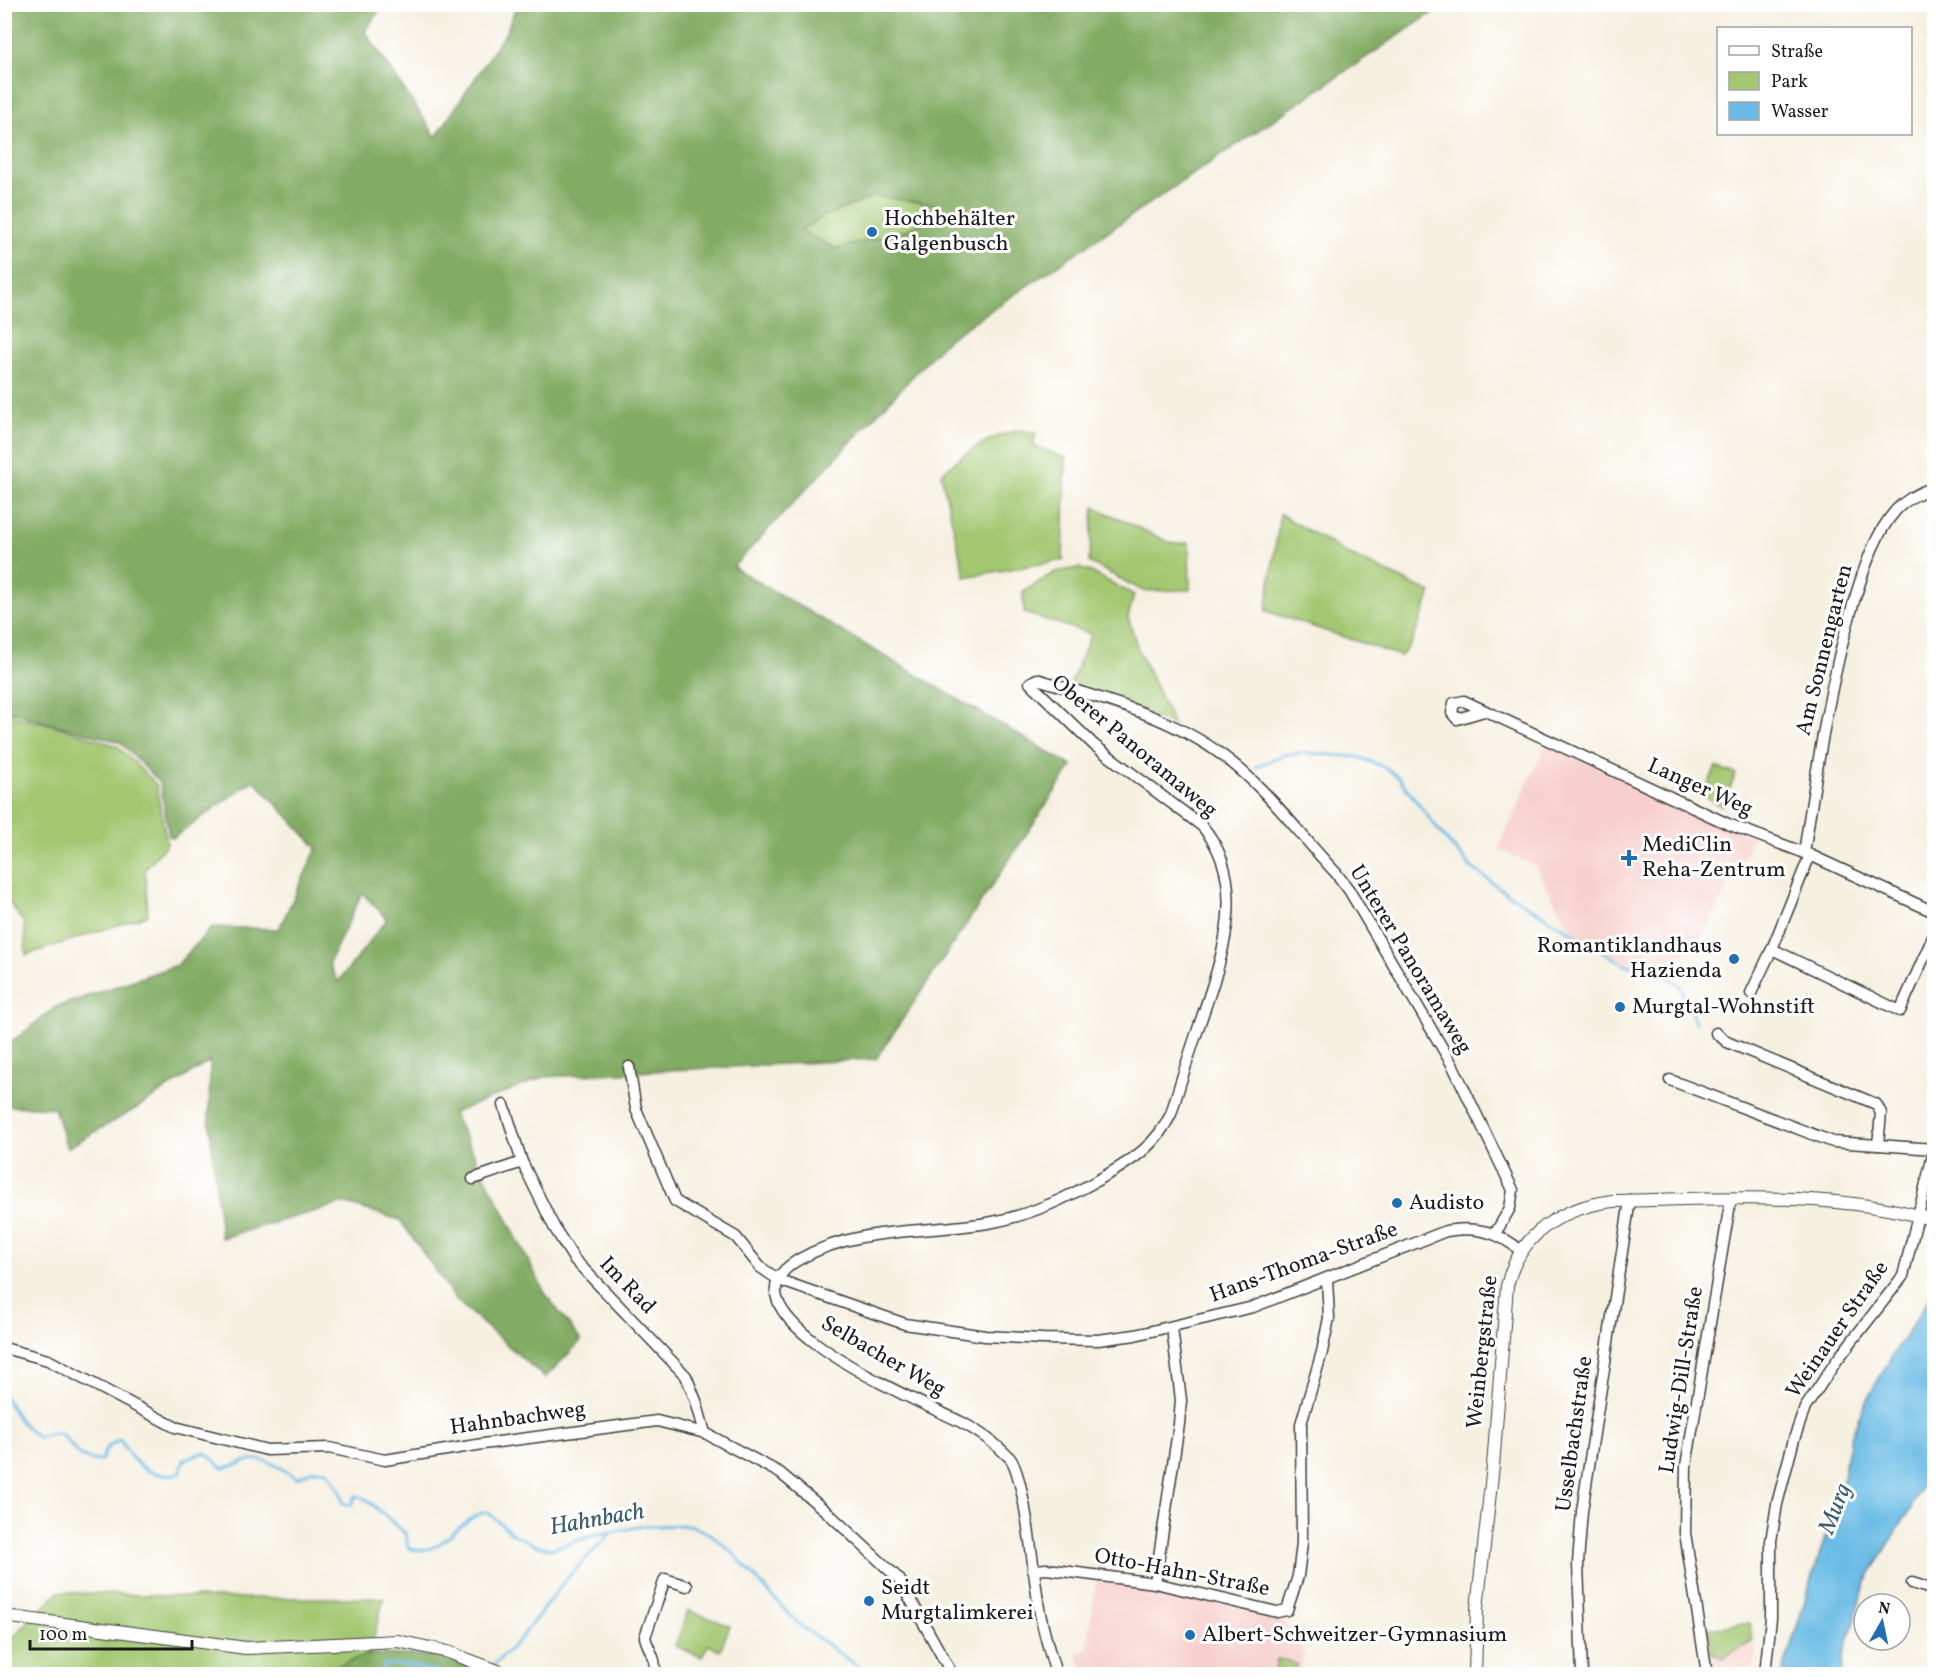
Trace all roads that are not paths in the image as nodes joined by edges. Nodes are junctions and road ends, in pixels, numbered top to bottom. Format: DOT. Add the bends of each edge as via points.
graph roads {
  1 [pos="1935,487"];
  2 [pos="1037,679"];
  3 [pos="1484,711"];
  4 [pos="1807,854"];
  5 [pos="1935,912"];
  6 [pos="1935,934"];
  7 [pos="1772,949"];
  8 [pos="1751,993"];
  9 [pos="1716,1033"];
  10 [pos="629,1067"];
  11 [pos="1670,1080"];
  12 [pos="504,1105"];
  13 [pos="1878,1145"];
  14 [pos="1935,1150"];
  15 [pos="522,1162"];
  16 [pos="473,1179"];
  17 [pos="1731,1198"];
  18 [pos="1630,1200"];
  19 [pos="1920,1216"];
  20 [pos="1935,1220"];
  21 [pos="1495,1234"];
  22 [pos="1521,1251"];
  23 [pos="779,1280"];
  24 [pos="1327,1280"];
  25 [pos="1172,1328"];
  26 [pos="4,1348"];
  27 [pos="705,1433"];
  28 [pos="1033,1570"];
  29 [pos="1155,1583"];
  30 [pos="1912,1583"];
  31 [pos="687,1586"];
  32 [pos="1935,1590"];
  33 [pos="4,1616"];
  34 [pos="506,1674"];
  35 [pos="654,1674"];
  36 [pos="952,1674"];
  37 [pos="1056,1674"];
  38 [pos="1475,1674"];
  39 [pos="1581,1674"];
  40 [pos="1707,1674"];
  41 [pos="1765,1674"];
  1 -- 4 [label="street, Am Sonnengarten" via="1906,500 1895,511 1864,568 1836,665 1820,741"];
  2 -- 21 [label="street, Unterer Panoramaweg" via="1134,710 1177,728 1222,754 1268,797 1336,873 1453,1066 1513,1190 1513,1200"];
  2 -- 23 [label="street, Oberer Panoramaweg" via="1030,684 1035,691 1094,745 1202,826 1212,838 1225,869 1228,901 1224,948 1171,1114 1147,1149 1048,1206 991,1222 868,1236 828,1246 796,1261"];
  3 -- 4 [label="street, Langer Weg" via="1728,824"];
  4 -- 5 [label="street, Langer Weg"];
  4 -- 7 [label="street, Am Sonnengarten"];
  6 -- 7 [label="street" via="1900,1011"];
  7 -- 8 [label="street, Am Sonnengarten"];
  9 -- 13 [label="street" via="1727,1042 1876,1104 1881,1113"];
  10 -- 23 [label="street" via="636,1109 675,1201 736,1237 760,1267"];
  11 -- 13 [label="street" via="1833,1142"];
  12 -- 15 [label="street, Im Rad"];
  13 -- 14 [label="street"];
  14 -- 19 [label="street, Weinauer Straße"];
  15 -- 16 [label="street"];
  15 -- 27 [label="street, Im Rad" via="574,1259 686,1376"];
  17 -- 18 [label="street, Weinbergstraße"];
  17 -- 19 [label="street, Weinbergstraße" via="1833,1202"];
  17 -- 40 [label="street, Ludwig-Dill-Straße" via="1686,1466 1685,1533"];
  18 -- 22 [label="street, Weinbergstraße" via="1592,1203 1570,1212 1539,1231"];
  18 -- 39 [label="street, Usselbachstraße" via="1582,1511 1578,1563"];
  19 -- 20 [label="street, Weinbergstraße"];
  19 -- 41 [label="street, Weinauer Straße" via="1904,1276 1837,1360 1805,1408 1794,1439 1772,1541 1771,1618"];
  21 -- 22 [label="street, Hans-Thoma-Straße"];
  21 -- 24 [label="street, Hans-Thoma-Straße" via="1476,1228 1446,1231"];
  22 -- 38 [label="street, Weinbergstraße" via="1507,1286 1477,1608"];
  23 -- 25 [label="street, Hans-Thoma-Straße" via="905,1324 949,1332 1098,1340"];
  23 -- 28 [label="street, Selbacher Weg" via="777,1300 782,1312 814,1343 870,1377 964,1424 1011,1459 1020,1482"];
  24 -- 25 [label="street, Hans-Thoma-Straße" via="1253,1307"];
  24 -- 29 [label="street, Otto-Hahn-Straße" via="1329,1318 1301,1424 1302,1543 1298,1576 1287,1610 1277,1612"];
  25 -- 29 [label="street" via="1181,1401"];
  26 -- 27 [label="street, Hahnbachweg" via="48,1360 175,1427 267,1450 329,1448 385,1460 657,1420"];
  27 -- 36 [label="street, Hahnbachweg" via="780,1473 899,1579"];
  28 -- 29 [label="street, Otto-Hahn-Straße"];
  28 -- 37 [label="street, Selbacher Weg"];
  30 -- 32 [label="street"];
  31 -- 35 [label="street" via="665,1579 645,1637 656,1668"];
  33 -- 34 [label="street" via="246,1648 398,1641 432,1647"];
}
